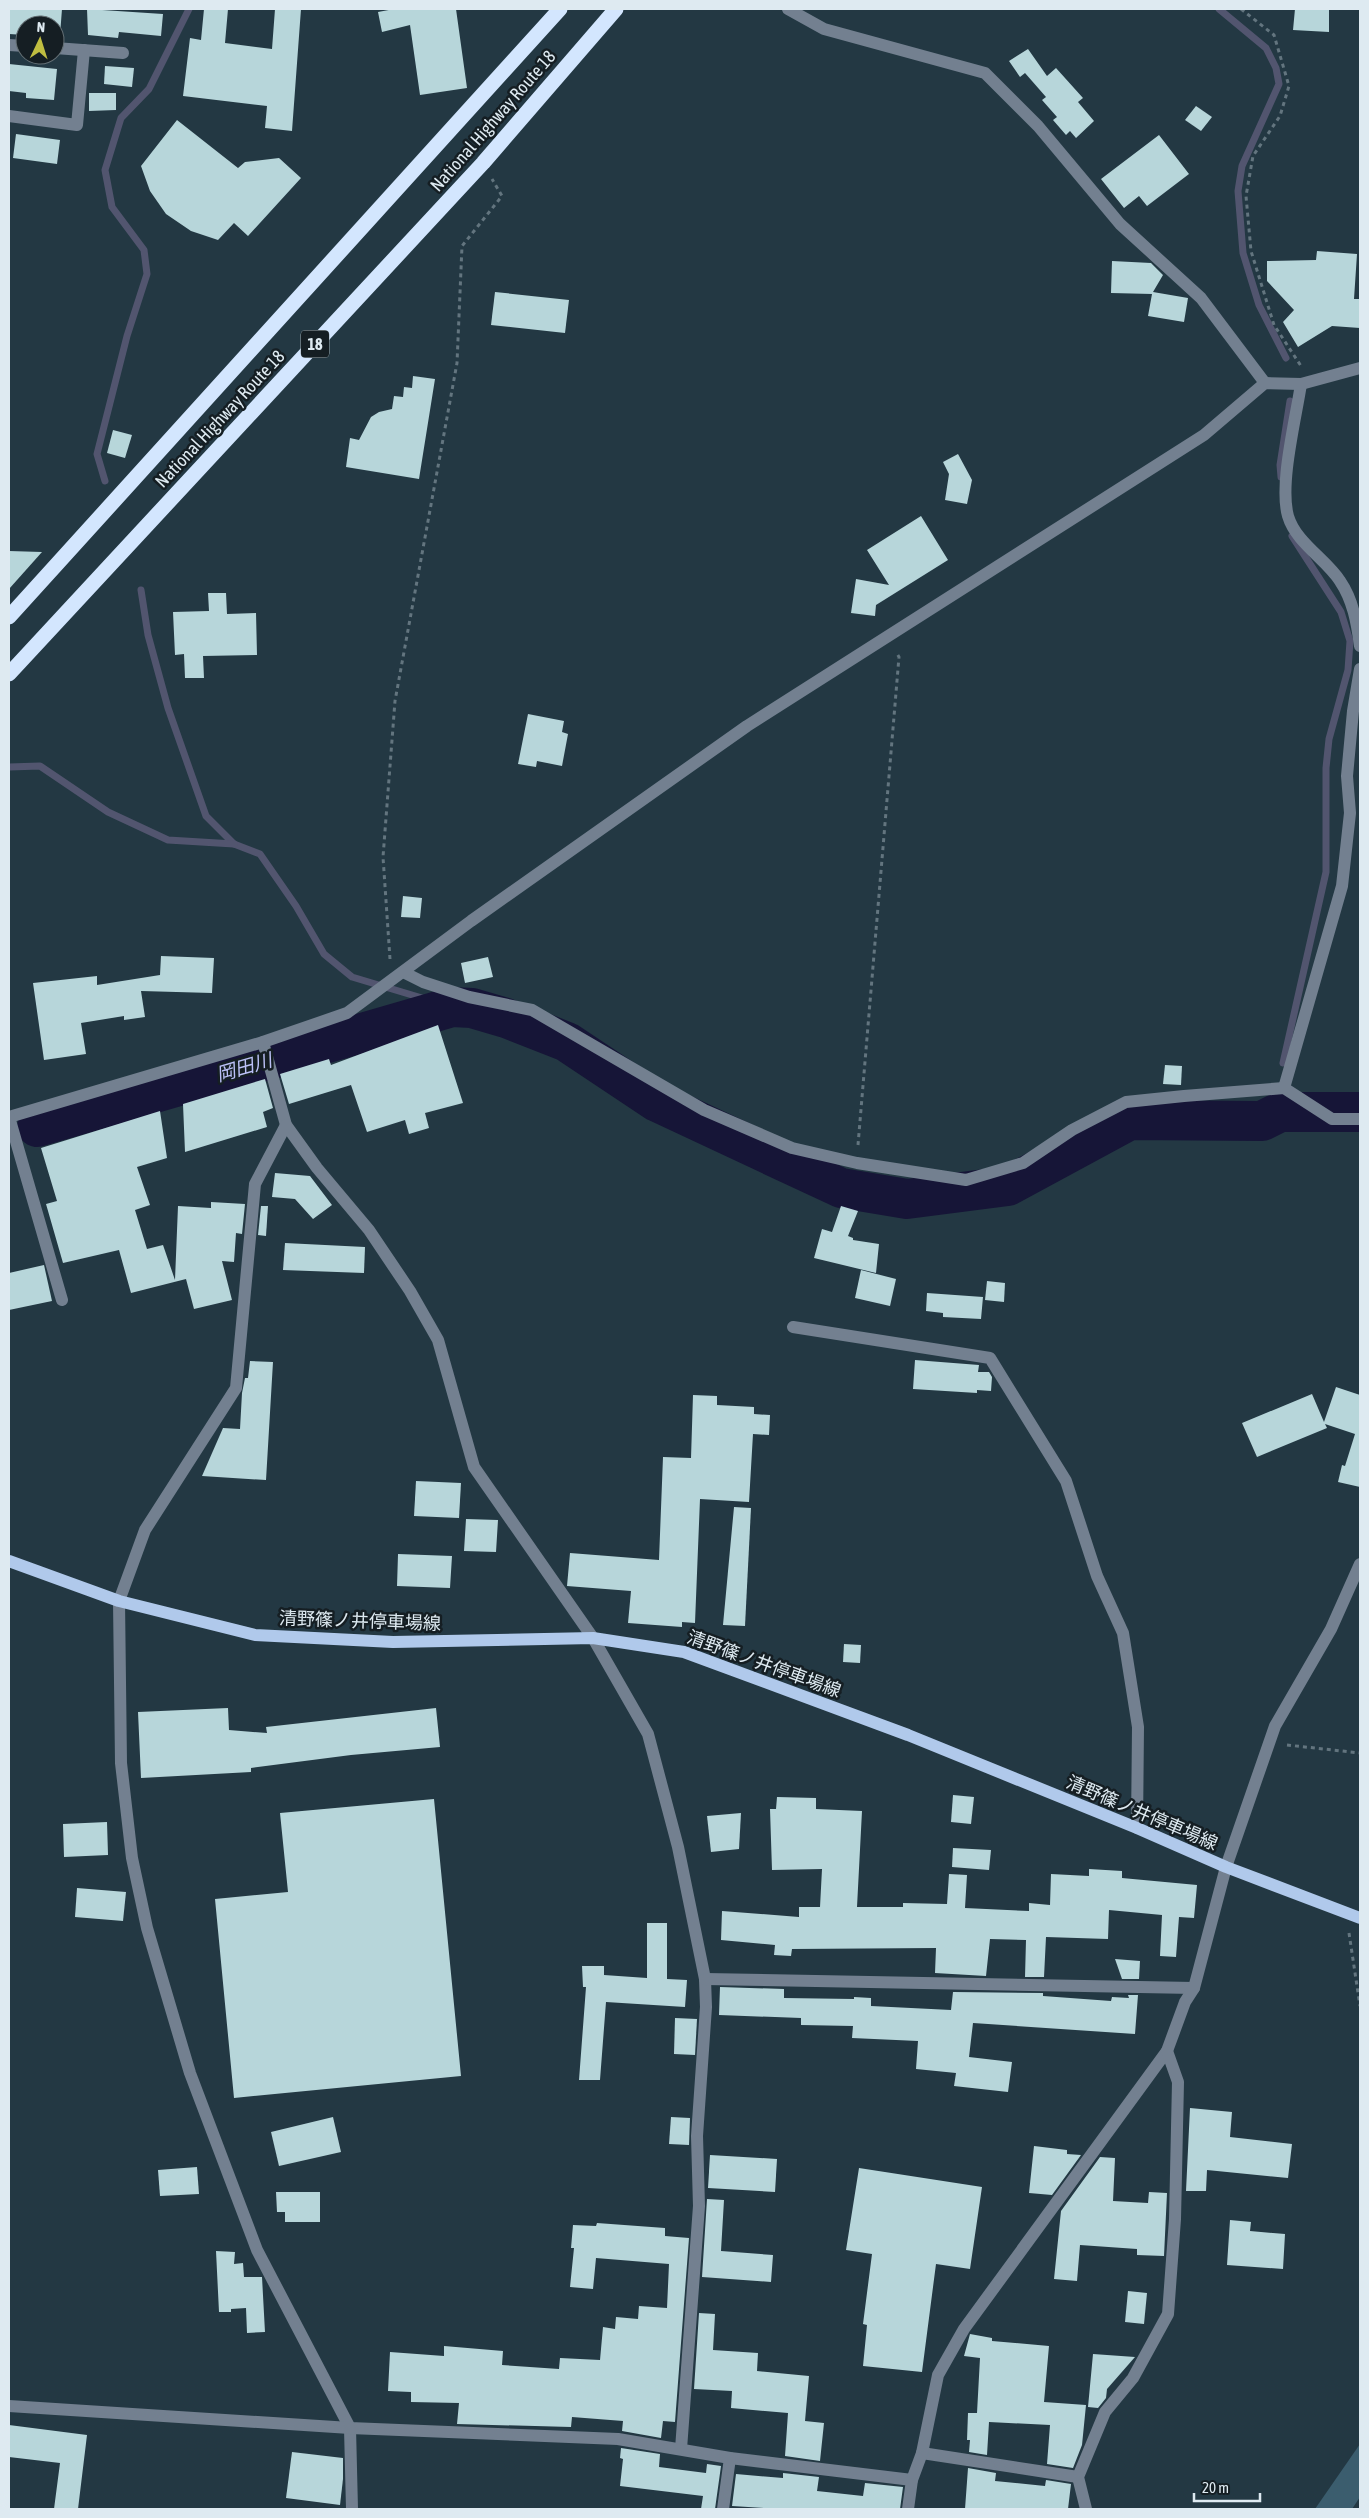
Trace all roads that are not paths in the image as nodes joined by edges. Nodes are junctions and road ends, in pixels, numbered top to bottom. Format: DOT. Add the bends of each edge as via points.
graph roads {
  1 [pos="560,9"];
  2 [pos="616,9"];
  3 [pos="788,9"];
  4 [pos="65,49"];
  5 [pos="84,50"];
  6 [pos="124,54"];
  7 [pos="9,116"];
  8 [pos="1360,368"];
  9 [pos="1265,383"];
  10 [pos="1301,384"];
  11 [pos="9,617"];
  12 [pos="1360,646"];
  13 [pos="1360,669"];
  14 [pos="9,674"];
  15 [pos="403,972"];
  16 [pos="265,1047"];
  17 [pos="1284,1088"];
  18 [pos="9,1117"];
  19 [pos="1360,1120"];
  20 [pos="286,1125"];
  21 [pos="62,1300"];
  22 [pos="793,1327"];
  23 [pos="9,1561"];
  24 [pos="1360,1564"];
  25 [pos="119,1601"];
  26 [pos="594,1638"];
  27 [pos="1137,1828"];
  28 [pos="1226,1867"];
  29 [pos="1360,1918"];
  30 [pos="706,1979"];
  31 [pos="1194,1988"];
  32 [pos="1167,2051"];
  33 [pos="9,2406"];
  34 [pos="350,2428"];
  35 [pos="681,2449"];
  36 [pos="922,2453"];
  37 [pos="730,2458"];
  38 [pos="1078,2477"];
  39 [pos="912,2480"];
  40 [pos="352,2509"];
  41 [pos="723,2509"];
  42 [pos="908,2509"];
  43 [pos="1086,2509"];
  1 -- 11 [label="highway, National Highway Route 18 / 18"];
  2 -- 14 [label="highway, National Highway Route 18 / 18" via="483,163"];
  3 -- 9 [label="street" via="824,29 985,73 1038,126 1120,224 1201,298"];
  4 -- 5 [label="street"];
  5 -- 6 [label="street"];
  5 -- 7 [label="street" via="77,125"];
  8 -- 10 [label="street"];
  9 -- 10 [label="street"];
  9 -- 15 [label="street" via="1204,435 747,726"];
  10 -- 12 [label="street" via="1286,478 1288,516 1306,546 1340,581 1355,613"];
  13 -- 17 [label="street" via="1347,776 1350,813 1342,886"];
  15 -- 16 [label="street" via="347,1013"];
  15 -- 17 [label="street" via="469,997 532,1010 704,1110 792,1148 857,1163 966,1180 1023,1163 1072,1130 1126,1102"];
  16 -- 18 [label="street"];
  16 -- 20 [label="street"];
  17 -- 19 [label="street" via="1332,1119"];
  18 -- 21 [label="street"];
  20 -- 25 [label="street" via="255,1184 236,1388 145,1530"];
  20 -- 26 [label="street" via="369,1230 410,1291 438,1340 474,1467"];
  22 -- 27 [label="street" via="990,1358 1066,1481 1097,1576 1123,1633 1138,1727"];
  23 -- 25 [label="main road, 清野篠ノ井停車場線"];
  24 -- 28 [label="street" via="1331,1629 1275,1726"];
  25 -- 26 [label="main road, 清野篠ノ井停車場線" via="255,1635 393,1642"];
  25 -- 34 [label="street" via="121,1763 132,1858 147,1928 190,2073 257,2250"];
  26 -- 27 [label="main road, 清野篠ノ井停車場線" via="684,1652 908,1735"];
  26 -- 30 [label="street" via="648,1734 678,1847"];
  27 -- 28 [label="main road, 清野篠ノ井停車場線"];
  28 -- 29 [label="main road, 清野篠ノ井停車場線"];
  28 -- 31 [label="street"];
  30 -- 31 [label="street"];
  30 -- 35 [label="street" via="697,2136 699,2206"];
  31 -- 32 [label="street"];
  32 -- 36 [label="street" via="964,2328 938,2375"];
  32 -- 38 [label="street" via="1178,2082 1175,2220 1168,2314 1133,2378 1105,2412"];
  33 -- 34 [label="street"];
  34 -- 35 [label="street" via="618,2439"];
  34 -- 40 [label="street"];
  35 -- 37 [label="street"];
  36 -- 38 [label="street"];
  36 -- 39 [label="street"];
  37 -- 39 [label="street"];
  37 -- 41 [label="street"];
  38 -- 43 [label="street"];
  39 -- 42 [label="street"];
}
